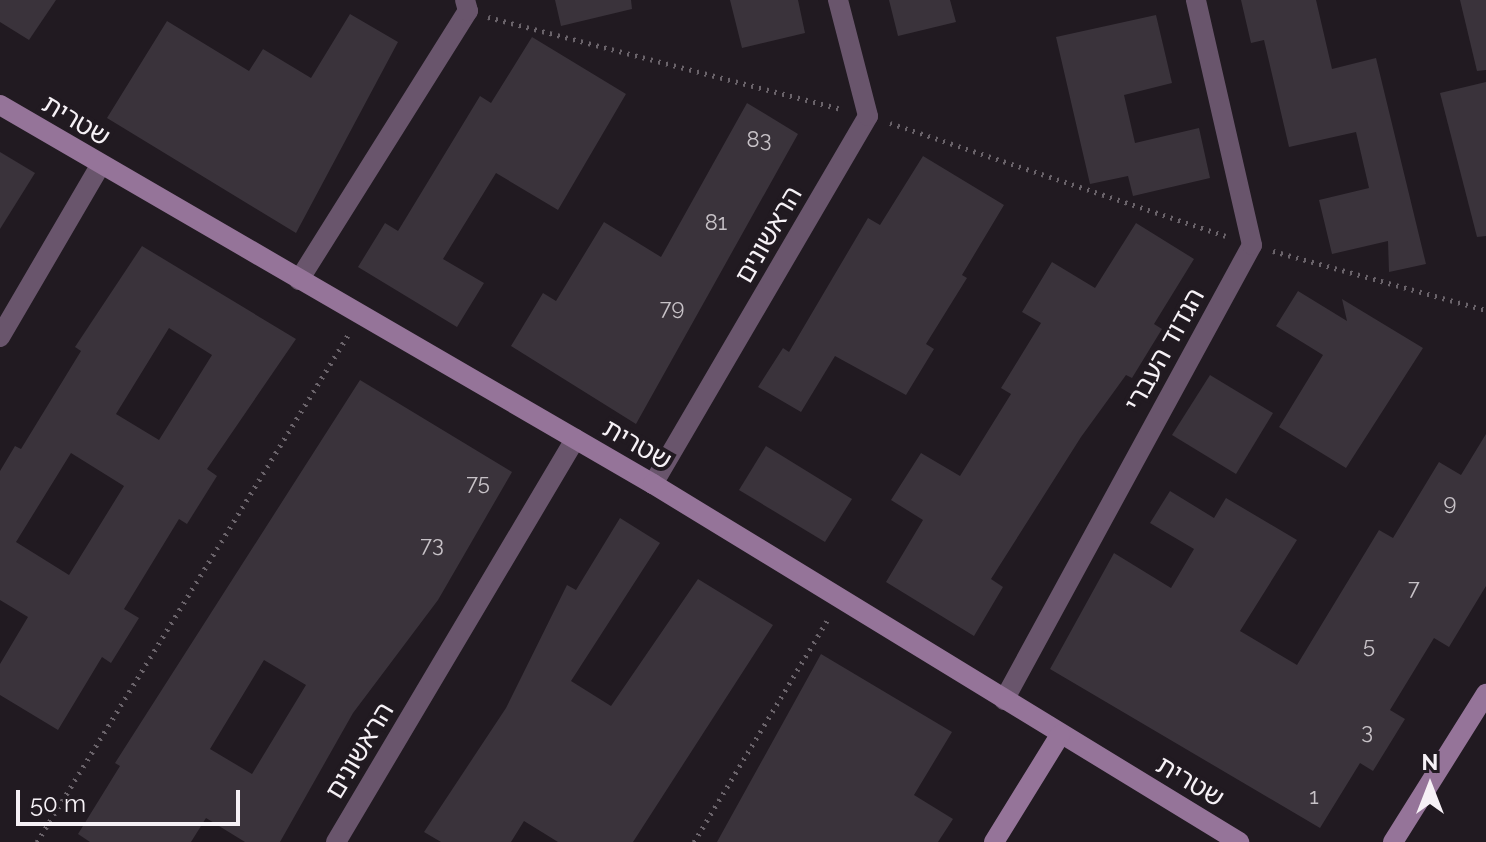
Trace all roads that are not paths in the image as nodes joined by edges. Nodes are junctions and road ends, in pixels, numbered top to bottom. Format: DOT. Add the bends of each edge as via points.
graph roads {
  1 [pos="838,0"];
  2 [pos="1196,0"];
  3 [pos="467,6"];
  4 [pos="0,105"];
  5 [pos="100,166"];
  6 [pos="299,280"];
  7 [pos="0,337"];
  8 [pos="575,439"];
  9 [pos="653,484"];
  10 [pos="1486,694"];
  11 [pos="1004,700"];
  12 [pos="1060,735"];
  13 [pos="336,842"];
  14 [pos="994,842"];
  15 [pos="1239,842"];
  16 [pos="1393,842"];
  1 -- 9 [label="street, הראשונים" via="868,116"];
  2 -- 11 [label="street, הגדוד העברי" via="1252,245"];
  3 -- 6 [label="street"];
  4 -- 5 [label="street, שטרית"];
  5 -- 6 [label="street, שטרית"];
  5 -- 7 [label="street"];
  6 -- 8 [label="street, שטרית"];
  8 -- 9 [label="street, שטרית"];
  8 -- 13 [label="street, הראשונים"];
  9 -- 11 [label="street, שטרית"];
  10 -- 16 [label="street"];
  11 -- 12 [label="street, שטרית"];
  12 -- 14 [label="street"];
  12 -- 15 [label="street, שטרית"];
}
